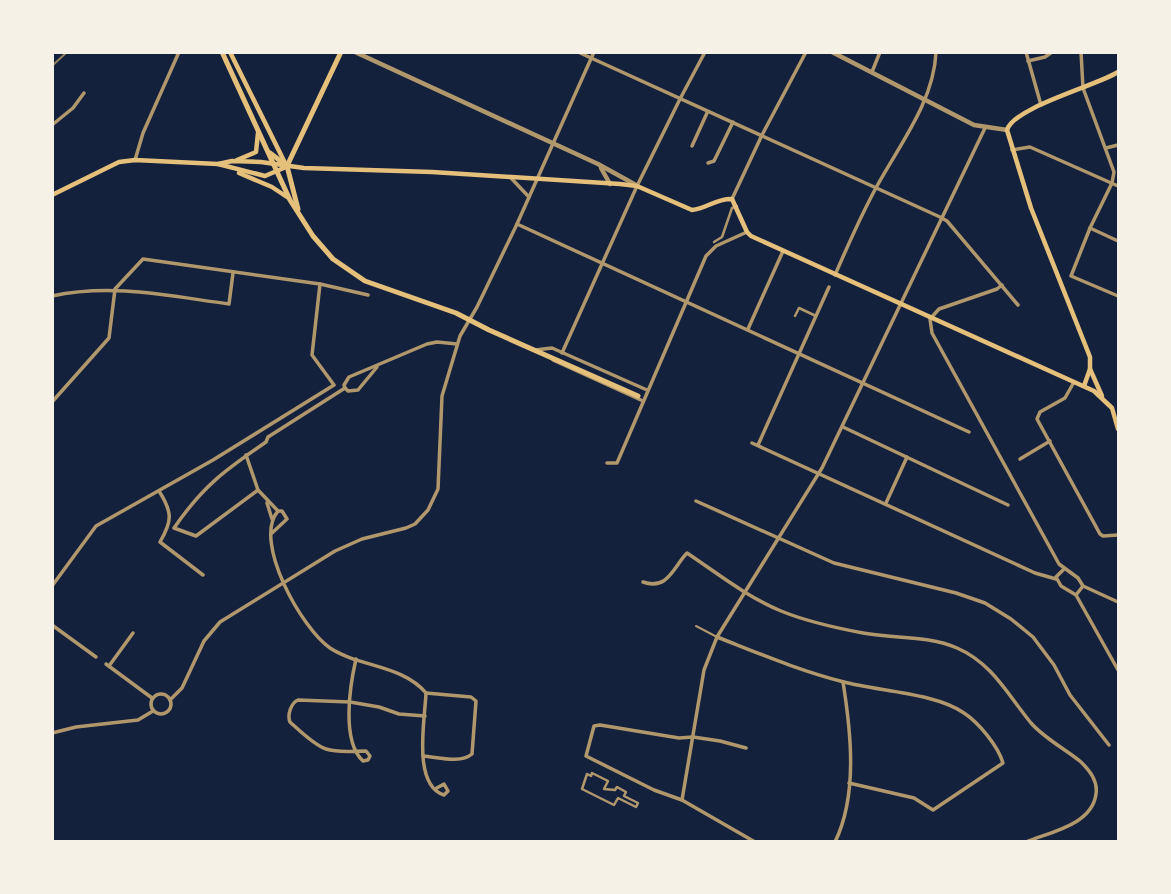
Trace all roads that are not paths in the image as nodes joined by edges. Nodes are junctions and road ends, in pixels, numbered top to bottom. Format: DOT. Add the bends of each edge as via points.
graph roads {
  1 [pos="179,52"];
  2 [pos="222,52"];
  3 [pos="230,52"];
  4 [pos="341,52"];
  5 [pos="355,52"];
  6 [pos="578,52"];
  7 [pos="594,52"];
  8 [pos="699,52"];
  9 [pos="806,52"];
  10 [pos="832,52"];
  11 [pos="880,52"];
  12 [pos="936,52"];
  13 [pos="1026,52"];
  14 [pos="1052,52"];
  15 [pos="1081,52"];
  16 [pos="705,54"];
  17 [pos="591,59"];
  18 [pos="1028,61"];
  19 [pos="1118,72"];
  20 [pos="871,74"];
  21 [pos="1083,88"];
  22 [pos="84,93"];
  23 [pos="680,99"];
  24 [pos="925,101"];
  25 [pos="1041,105"];
  26 [pos="707,112"];
  27 [pos="733,122"];
  28 [pos="52,125"];
  29 [pos="985,128"];
  30 [pos="1007,130"];
  31 [pos="270,132"];
  32 [pos="260,134"];
  33 [pos="762,135"];
  34 [pos="554,143"];
  35 [pos="1118,145"];
  36 [pos="692,146"];
  37 [pos="1106,148"];
  38 [pos="1012,150"];
  39 [pos="268,151"];
  40 [pos="135,160"];
  41 [pos="232,161"];
  42 [pos="273,163"];
  43 [pos="708,163"];
  44 [pos="218,164"];
  45 [pos="598,164"];
  46 [pos="287,166"];
  47 [pos="232,169"];
  48 [pos="277,172"];
  49 [pos="511,178"];
  50 [pos="536,180"];
  51 [pos="1112,183"];
  52 [pos="610,184"];
  53 [pos="637,186"];
  54 [pos="1118,186"];
  55 [pos="876,188"];
  56 [pos="52,195"];
  57 [pos="529,197"];
  58 [pos="290,200"];
  59 [pos="732,200"];
  60 [pos="737,206"];
  61 [pos="299,212"];
  62 [pos="942,218"];
  63 [pos="517,224"];
  64 [pos="1090,228"];
  65 [pos="747,232"];
  66 [pos="1118,241"];
  67 [pos="714,242"];
  68 [pos="783,251"];
  69 [pos="601,264"];
  70 [pos="233,273"];
  71 [pos="835,275"];
  72 [pos="320,284"];
  73 [pos="1002,285"];
  74 [pos="829,287"];
  75 [pos="115,289"];
  76 [pos="368,295"];
  77 [pos="52,296"];
  78 [pos="1118,296"];
  79 [pos="686,301"];
  80 [pos="901,305"];
  81 [pos="1018,305"];
  82 [pos="795,316"];
  83 [pos="816,316"];
  84 [pos="930,319"];
  85 [pos="470,320"];
  86 [pos="748,329"];
  87 [pos="457,344"];
  88 [pos="535,350"];
  89 [pos="562,353"];
  90 [pos="799,353"];
  91 [pos="379,365"];
  92 [pos="1090,369"];
  93 [pos="1074,382"];
  94 [pos="864,384"];
  95 [pos="1084,386"];
  96 [pos="345,388"];
  97 [pos="647,390"];
  98 [pos="1102,397"];
  99 [pos="641,398"];
  100 [pos="52,402"];
  101 [pos="1115,407"];
  102 [pos="843,426"];
  103 [pos="1118,429"];
  104 [pos="969,432"];
  105 [pos="1050,442"];
  106 [pos="752,443"];
  107 [pos="758,445"];
  108 [pos="246,455"];
  109 [pos="907,457"];
  110 [pos="1020,459"];
  111 [pos="607,463"];
  112 [pos="818,474"];
  113 [pos="258,490"];
  114 [pos="159,491"];
  115 [pos="266,501"];
  116 [pos="696,501"];
  117 [pos="886,503"];
  118 [pos="1008,505"];
  119 [pos="278,511"];
  120 [pos="272,519"];
  121 [pos="272,533"];
  122 [pos="1118,535"];
  123 [pos="777,538"];
  124 [pos="1064,569"];
  125 [pos="202,575"];
  126 [pos="1056,579"];
  127 [pos="283,582"];
  128 [pos="643,582"];
  129 [pos="52,586"];
  130 [pos="1083,586"];
  131 [pos="744,591"];
  132 [pos="1076,595"];
  133 [pos="1118,602"];
  134 [pos="52,625"];
  135 [pos="696,626"];
  136 [pos="133,633"];
  137 [pos="717,637"];
  138 [pos="96,657"];
  139 [pos="356,659"];
  140 [pos="1118,670"];
  141 [pos="843,682"];
  142 [pos="426,693"];
  143 [pos="152,698"];
  144 [pos="170,700"];
  145 [pos="350,702"];
  146 [pos="153,711"];
  147 [pos="425,716"];
  148 [pos="52,733"];
  149 [pos="693,737"];
  150 [pos="1109,745"];
  151 [pos="746,748"];
  152 [pos="423,756"];
  153 [pos="582,782"];
  154 [pos="849,783"];
  155 [pos="435,789"];
  156 [pos="682,800"];
  157 [pos="755,842"];
  158 [pos="835,842"];
  159 [pos="1026,842"];
  1 -- 40 [label="street" via="142,133"];
  2 -- 32 [label="main road"];
  3 -- 31 [label="main road"];
  4 -- 46 [label="main road"];
  5 -- 34 [label="street"];
  6 -- 17 [label="street"];
  7 -- 17 [label="street"];
  8 -- 16 [label="street"];
  9 -- 33 [label="street"];
  10 -- 20 [label="street"];
  11 -- 20 [label="street"];
  12 -- 24 [label="street" via="935,73"];
  13 -- 18 [label="street"];
  14 -- 18 [label="street"];
  15 -- 21 [label="street"];
  16 -- 23 [label="street"];
  17 -- 23 [label="street"];
  17 -- 34 [label="street"];
  18 -- 25 [label="street"];
  19 -- 21 [label="main road"];
  20 -- 24 [label="street"];
  21 -- 25 [label="main road"];
  21 -- 37 [label="street"];
  22 -- 28 [label="street"];
  23 -- 26 [label="street"];
  23 -- 53 [label="street"];
  24 -- 29 [label="street"];
  24 -- 55 [label="street"];
  25 -- 30 [label="main road" via="1012,121"];
  26 -- 27 [label="street"];
  26 -- 36 [label="street"];
  27 -- 33 [label="street"];
  27 -- 43 [label="street" via="714,161"];
  29 -- 30 [label="street"];
  29 -- 62 [label="street"];
  30 -- 38 [label="main road"];
  31 -- 32 [label="main road" via="266,137"];
  31 -- 46 [label="main road"];
  32 -- 39 [label="main road"];
  32 -- 41 [label="main road" via="256,152"];
  33 -- 55 [label="street"];
  33 -- 59 [label="street"];
  34 -- 45 [label="street"];
  34 -- 50 [label="street"];
  35 -- 37 [label="street"];
  37 -- 51 [label="street" via="1114,172"];
  38 -- 51 [label="street" via="1030,148"];
  38 -- 92 [label="main road" via="1090,357"];
  39 -- 42 [label="main road"];
  39 -- 46 [label="main road"];
  40 -- 44 [label="main road"];
  40 -- 56 [label="main road" via="118,162"];
  41 -- 42 [label="main road"];
  41 -- 44 [label="main road"];
  42 -- 46 [label="main road"];
  42 -- 48 [label="main road"];
  44 -- 47 [label="main road"];
  45 -- 52 [label="street"];
  45 -- 53 [label="street"];
  46 -- 48 [label="main road"];
  46 -- 49 [label="main road"];
  46 -- 61 [label="main road"];
  47 -- 48 [label="main road" via="265,176"];
  47 -- 58 [label="main road"];
  48 -- 58 [label="main road"];
  49 -- 50 [label="main road"];
  49 -- 57 [label="street"];
  50 -- 52 [label="main road"];
  50 -- 57 [label="street"];
  51 -- 54 [label="street"];
  51 -- 64 [label="street"];
  52 -- 53 [label="main road"];
  53 -- 59 [label="main road" via="692,210"];
  53 -- 69 [label="street"];
  55 -- 62 [label="street"];
  55 -- 71 [label="street"];
  57 -- 63 [label="street"];
  58 -- 61 [label="main road"];
  59 -- 60 [label="main road"];
  60 -- 65 [label="main road"];
  60 -- 67 [label="street"];
  61 -- 85 [label="main road" via="322,248 347,271"];
  62 -- 73 [label="street"];
  62 -- 80 [label="street"];
  63 -- 69 [label="street"];
  63 -- 85 [label="street"];
  64 -- 66 [label="street"];
  64 -- 78 [label="street" via="1072,276"];
  65 -- 68 [label="main road"];
  65 -- 79 [label="street" via="712,248"];
  68 -- 71 [label="main road"];
  68 -- 86 [label="street"];
  69 -- 79 [label="street"];
  69 -- 89 [label="street"];
  70 -- 72 [label="street"];
  70 -- 75 [label="street" via="143,259"];
  70 -- 75 [label="street" via="229,304"];
  71 -- 80 [label="main road"];
  72 -- 76 [label="street"];
  72 -- 114 [label="street" via="312,355 334,385"];
  73 -- 81 [label="street"];
  73 -- 84 [label="street" via="939,309"];
  74 -- 83 [label="street"];
  75 -- 77 [label="street"];
  75 -- 100 [label="street" via="110,338"];
  79 -- 86 [label="street"];
  79 -- 97 [label="street"];
  80 -- 84 [label="main road"];
  80 -- 94 [label="street"];
  82 -- 83 [label="street" via="799,308"];
  83 -- 90 [label="street"];
  84 -- 93 [label="main road"];
  84 -- 124 [label="street" via="932,333"];
  85 -- 87 [label="street"];
  85 -- 88 [label="main road"];
  86 -- 90 [label="street"];
  87 -- 91 [label="street" via="437,342"];
  87 -- 127 [label="street" via="442,396 438,489 428,510 407,528 344,546"];
  88 -- 89 [label="street" via="552,348"];
  88 -- 99 [label="main road"];
  89 -- 97 [label="street"];
  90 -- 94 [label="street"];
  90 -- 107 [label="street"];
  91 -- 96 [label="street" via="349,377"];
  91 -- 96 [label="street" via="358,390"];
  92 -- 95 [label="main road"];
  92 -- 98 [label="main road"];
  93 -- 95 [label="main road"];
  93 -- 105 [label="street" via="1065,398 1037,416"];
  94 -- 102 [label="street"];
  94 -- 104 [label="street"];
  95 -- 98 [label="main road"];
  96 -- 108 [label="street"];
  97 -- 99 [label="street"];
  98 -- 101 [label="main road"];
  99 -- 111 [label="street" via="617,463"];
  101 -- 103 [label="main road"];
  102 -- 109 [label="street"];
  102 -- 112 [label="street"];
  105 -- 110 [label="street"];
  105 -- 122 [label="street" via="1100,534"];
  106 -- 107 [label="street"];
  107 -- 112 [label="street"];
  108 -- 113 [label="street"];
  108 -- 113 [label="street" via="209,483 174,528 196,536"];
  109 -- 117 [label="street"];
  109 -- 118 [label="street"];
  112 -- 117 [label="street"];
  112 -- 123 [label="street"];
  113 -- 115 [label="street"];
  114 -- 125 [label="street" via="170,520 160,542"];
  114 -- 129 [label="street" via="96,526"];
  115 -- 119 [label="street"];
  115 -- 120 [label="street"];
  116 -- 123 [label="street"];
  117 -- 126 [label="street"];
  119 -- 120 [label="street"];
  119 -- 121 [label="street" via="287,519"];
  120 -- 121 [label="street"];
  121 -- 127 [label="street" via="272,554"];
  123 -- 131 [label="street"];
  123 -- 150 [label="street" via="834,564 985,603 1011,619 1033,637"];
  124 -- 126 [label="street"];
  124 -- 130 [label="street"];
  126 -- 132 [label="street"];
  127 -- 139 [label="street" via="320,640"];
  127 -- 144 [label="street" via="215,626 182,688"];
  128 -- 131 [label="street" via="671,576 687,553"];
  130 -- 132 [label="street"];
  130 -- 133 [label="street"];
  131 -- 137 [label="street"];
  131 -- 159 [label="street" via="817,624 933,640 978,659 996,675 1033,725 1094,777 1097,790 1094,806 1084,817"];
  132 -- 140 [label="street"];
  134 -- 138 [label="street"];
  135 -- 137 [label="lane"];
  136 -- 143 [label="street" via="107,665"];
  137 -- 141 [label="street"];
  137 -- 149 [label="street" via="704,670"];
  139 -- 142 [label="street" via="406,677"];
  139 -- 145 [label="street"];
  141 -- 154 [label="street"];
  141 -- 154 [label="street" via="946,704 963,712 1003,763 933,810 914,797"];
  142 -- 147 [label="street"];
  142 -- 152 [label="street" via="476,701 472,754 464,759"];
  143 -- 144 [label="street" via="161,694"];
  143 -- 146 [label="street"];
  144 -- 146 [label="street" via="167,713"];
  145 -- 145 [label="street" via="354,750 322,747 289,720 298,699"];
  145 -- 147 [label="street"];
  146 -- 148 [label="street" via="138,720"];
  147 -- 152 [label="street"];
  149 -- 151 [label="street"];
  149 -- 156 [label="street"];
  149 -- 156 [label="street" via="594,726 586,757"];
  152 -- 155 [label="street" via="425,774"];
  153 -- 153 [label="street" via="592,773 608,781 604,789 617,787 638,803 636,807 618,798 614,805 582,789"];
  154 -- 158 [label="street"];
  156 -- 157 [label="street"];
}
